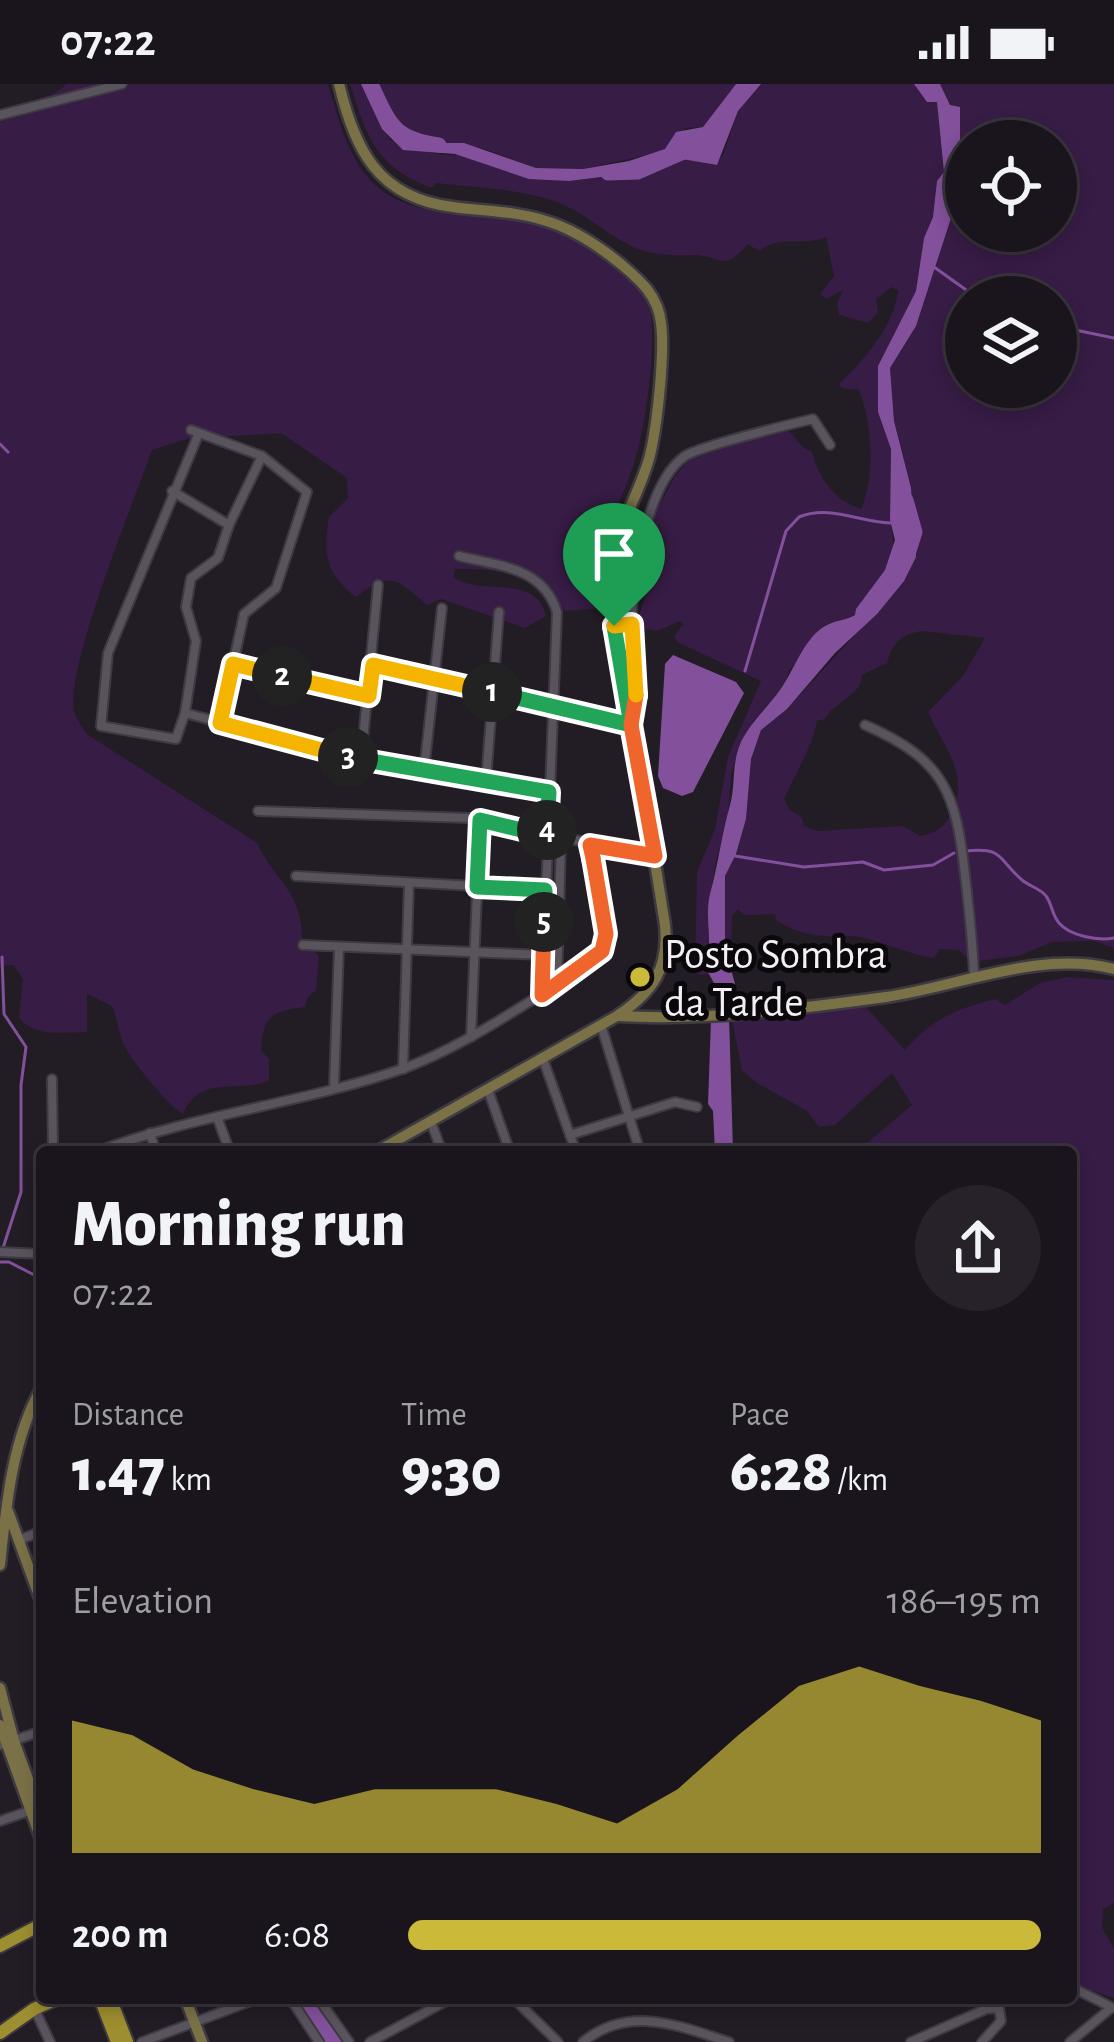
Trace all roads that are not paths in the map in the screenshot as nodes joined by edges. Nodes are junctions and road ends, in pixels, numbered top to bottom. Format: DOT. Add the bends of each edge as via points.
graph roads {
  1 [pos="122,84"];
  2 [pos="339,84"];
  3 [pos="0,115"];
  4 [pos="830,445"];
  5 [pos="262,456"];
  6 [pos="172,490"];
  7 [pos="229,525"];
  8 [pos="459,556"];
  9 [pos="378,585"];
  10 [pos="442,608"];
  11 [pos="499,612"];
  12 [pos="632,624"];
  13 [pos="614,626"];
  14 [pos="233,664"];
  15 [pos="373,665"];
  16 [pos="434,679"];
  17 [pos="495,693"];
  18 [pos="369,696"];
  19 [pos="554,707"];
  20 [pos="185,713"];
  21 [pos="220,723"];
  22 [pos="631,725"];
  23 [pos="865,725"];
  24 [pos="361,760"];
  25 [pos="424,771"];
  26 [pos="486,781"];
  27 [pos="549,792"];
  28 [pos="258,811"];
  29 [pos="480,820"];
  30 [pos="547,836"];
  31 [pos="561,840"];
  32 [pos="590,845"];
  33 [pos="655,856"];
  34 [pos="296,876"];
  35 [pos="410,883"];
  36 [pos="477,887"];
  37 [pos="545,890"];
  38 [pos="304,945"];
  39 [pos="339,947"];
  40 [pos="406,950"];
  41 [pos="475,953"];
  42 [pos="543,955"];
  43 [pos="1114,969"];
  44 [pos="974,979"];
  45 [pos="557,985"];
  46 [pos="542,995"];
  47 [pos="617,1016"];
  48 [pos="601,1025"];
  49 [pos="471,1037"];
  50 [pos="543,1059"];
  51 [pos="403,1069"];
  52 [pos="52,1079"];
  53 [pos="334,1087"];
  54 [pos="488,1088"];
  55 [pos="697,1106"];
  56 [pos="627,1116"];
  57 [pos="217,1117"];
  58 [pos="430,1120"];
  59 [pos="150,1133"];
  60 [pos="570,1135"];
  61 [pos="53,1146"];
  62 [pos="113,1146"];
  63 [pos="155,1146"];
  64 [pos="228,1146"];
  65 [pos="386,1146"];
  66 [pos="440,1146"];
  67 [pos="508,1146"];
  68 [pos="574,1146"];
  69 [pos="638,1146"];
  70 [pos="0,1252"];
  71 [pos="36,1254"];
  72 [pos="36,1400"];
  73 [pos="0,1454"];
  74 [pos="17,1455"];
  75 [pos="6,1507"];
  76 [pos="36,1533"];
  77 [pos="19,1540"];
  78 [pos="0,1565"];
  79 [pos="36,1585"];
  80 [pos="0,1688"];
  81 [pos="0,1725"];
  82 [pos="36,1733"];
  83 [pos="6,1743"];
  84 [pos="36,1806"];
  85 [pos="36,1811"];
  86 [pos="0,1822"];
  87 [pos="36,1927"];
  88 [pos="0,1946"];
  89 [pos="1077,1991"];
  90 [pos="44,2004"];
  91 [pos="102,2004"];
  92 [pos="112,2004"];
  93 [pos="187,2004"];
  94 [pos="243,2004"];
  95 [pos="294,2004"];
  96 [pos="322,2004"];
  97 [pos="441,2004"];
  98 [pos="519,2004"];
  99 [pos="987,2004"];
  100 [pos="34,2008"];
  101 [pos="1113,2008"];
  102 [pos="986,2009"];
  103 [pos="194,2022"];
  104 [pos="0,2033"];
  105 [pos="50,2042"];
  106 [pos="117,2042"];
  107 [pos="127,2042"];
  108 [pos="142,2042"];
  109 [pos="202,2042"];
  110 [pos="319,2042"];
  111 [pos="350,2042"];
  112 [pos="370,2042"];
  113 [pos="558,2042"];
  114 [pos="583,2042"];
  115 [pos="729,2042"];
  116 [pos="911,2042"];
  117 [pos="982,2042"];
  118 [pos="1070,2042"];
  1 -- 3 [label="street"];
  2 -- 13 [label="main road" via="354,139 398,189 572,231 644,283 658,306 653,436 611,558"];
  4 -- 12 [label="street" via="813,419 683,457 644,529"];
  5 -- 6 [label="street" via="195,431"];
  5 -- 7 [label="street"];
  5 -- 14 [label="street" via="307,492 276,589 244,614"];
  6 -- 7 [label="street"];
  6 -- 20 [label="street" via="108,653 101,726 176,739"];
  7 -- 20 [label="street" via="218,558 190,578 186,607 196,641"];
  8 -- 19 [label="street" via="529,574 549,592 557,612"];
  9 -- 15 [label="street"];
  10 -- 16 [label="street"];
  11 -- 17 [label="street"];
  12 -- 13 [label="street"];
  12 -- 22 [label="street"];
  13 -- 22 [label="main road"];
  14 -- 18 [label="street"];
  14 -- 21 [label="street"];
  15 -- 16 [label="street"];
  15 -- 18 [label="street"];
  16 -- 17 [label="street"];
  16 -- 25 [label="street"];
  17 -- 19 [label="street"];
  17 -- 26 [label="street"];
  18 -- 24 [label="street"];
  19 -- 22 [label="street"];
  19 -- 27 [label="street"];
  20 -- 21 [label="street"];
  21 -- 24 [label="street"];
  22 -- 33 [label="main road"];
  23 -- 44 [label="street" via="915,752 953,804"];
  24 -- 25 [label="street"];
  25 -- 26 [label="street"];
  26 -- 27 [label="street"];
  27 -- 30 [label="street"];
  28 -- 29 [label="street"];
  29 -- 30 [label="street"];
  29 -- 36 [label="street"];
  30 -- 31 [label="street"];
  30 -- 37 [label="street"];
  31 -- 32 [label="street"];
  31 -- 45 [label="street"];
  32 -- 33 [label="street"];
  32 -- 45 [label="street" via="605,944"];
  33 -- 47 [label="main road" via="663,967 644,998"];
  34 -- 35 [label="street"];
  35 -- 36 [label="street"];
  35 -- 40 [label="street"];
  36 -- 37 [label="street"];
  36 -- 41 [label="street"];
  37 -- 42 [label="street"];
  38 -- 39 [label="street"];
  39 -- 40 [label="street"];
  39 -- 53 [label="street"];
  40 -- 41 [label="street"];
  40 -- 51 [label="street"];
  41 -- 42 [label="street"];
  41 -- 49 [label="street"];
  42 -- 46 [label="street"];
  43 -- 44 [label="main road" via="1032,966"];
  44 -- 47 [label="main road" via="713,1017"];
  45 -- 46 [label="street"];
  46 -- 49 [label="street"];
  47 -- 48 [label="main road"];
  48 -- 50 [label="main road"];
  48 -- 56 [label="street"];
  49 -- 51 [label="street"];
  50 -- 54 [label="main road"];
  50 -- 60 [label="street"];
  51 -- 53 [label="street"];
  52 -- 61 [label="street"];
  53 -- 57 [label="street"];
  54 -- 58 [label="main road"];
  54 -- 67 [label="street"];
  55 -- 56 [label="street" via="680,1101"];
  56 -- 60 [label="street"];
  56 -- 69 [label="street"];
  57 -- 59 [label="street"];
  57 -- 64 [label="street"];
  58 -- 65 [label="main road"];
  58 -- 66 [label="street"];
  59 -- 62 [label="street"];
  59 -- 63 [label="street"];
  60 -- 68 [label="street"];
  70 -- 71 [label="street"];
  72 -- 74 [label="main road"];
  73 -- 74 [label="street"];
  74 -- 75 [label="main road"];
  75 -- 77 [label="main road"];
  75 -- 78 [label="main road"];
  76 -- 77 [label="street"];
  77 -- 79 [label="main road"];
  80 -- 83 [label="main road"];
  81 -- 83 [label="main road"];
  82 -- 83 [label="street"];
  83 -- 84 [label="main road"];
  85 -- 86 [label="street"];
  87 -- 88 [label="main road"];
  89 -- 101 [label="street"];
  90 -- 100 [label="main road"];
  91 -- 106 [label="main road"];
  92 -- 107 [label="main road"];
  93 -- 103 [label="main road"];
  94 -- 103 [label="street"];
  95 -- 110 [label="street"];
  96 -- 111 [label="street"];
  97 -- 112 [label="street"];
  98 -- 113 [label="street"];
  99 -- 102 [label="street"];
  100 -- 104 [label="main road"];
  100 -- 105 [label="street"];
  101 -- 118 [label="street"];
  102 -- 116 [label="street"];
  102 -- 117 [label="street" via="1002,2015"];
  103 -- 108 [label="street"];
  103 -- 109 [label="main road"];
  114 -- 115 [label="street" via="607,2027 648,2020"];
}
